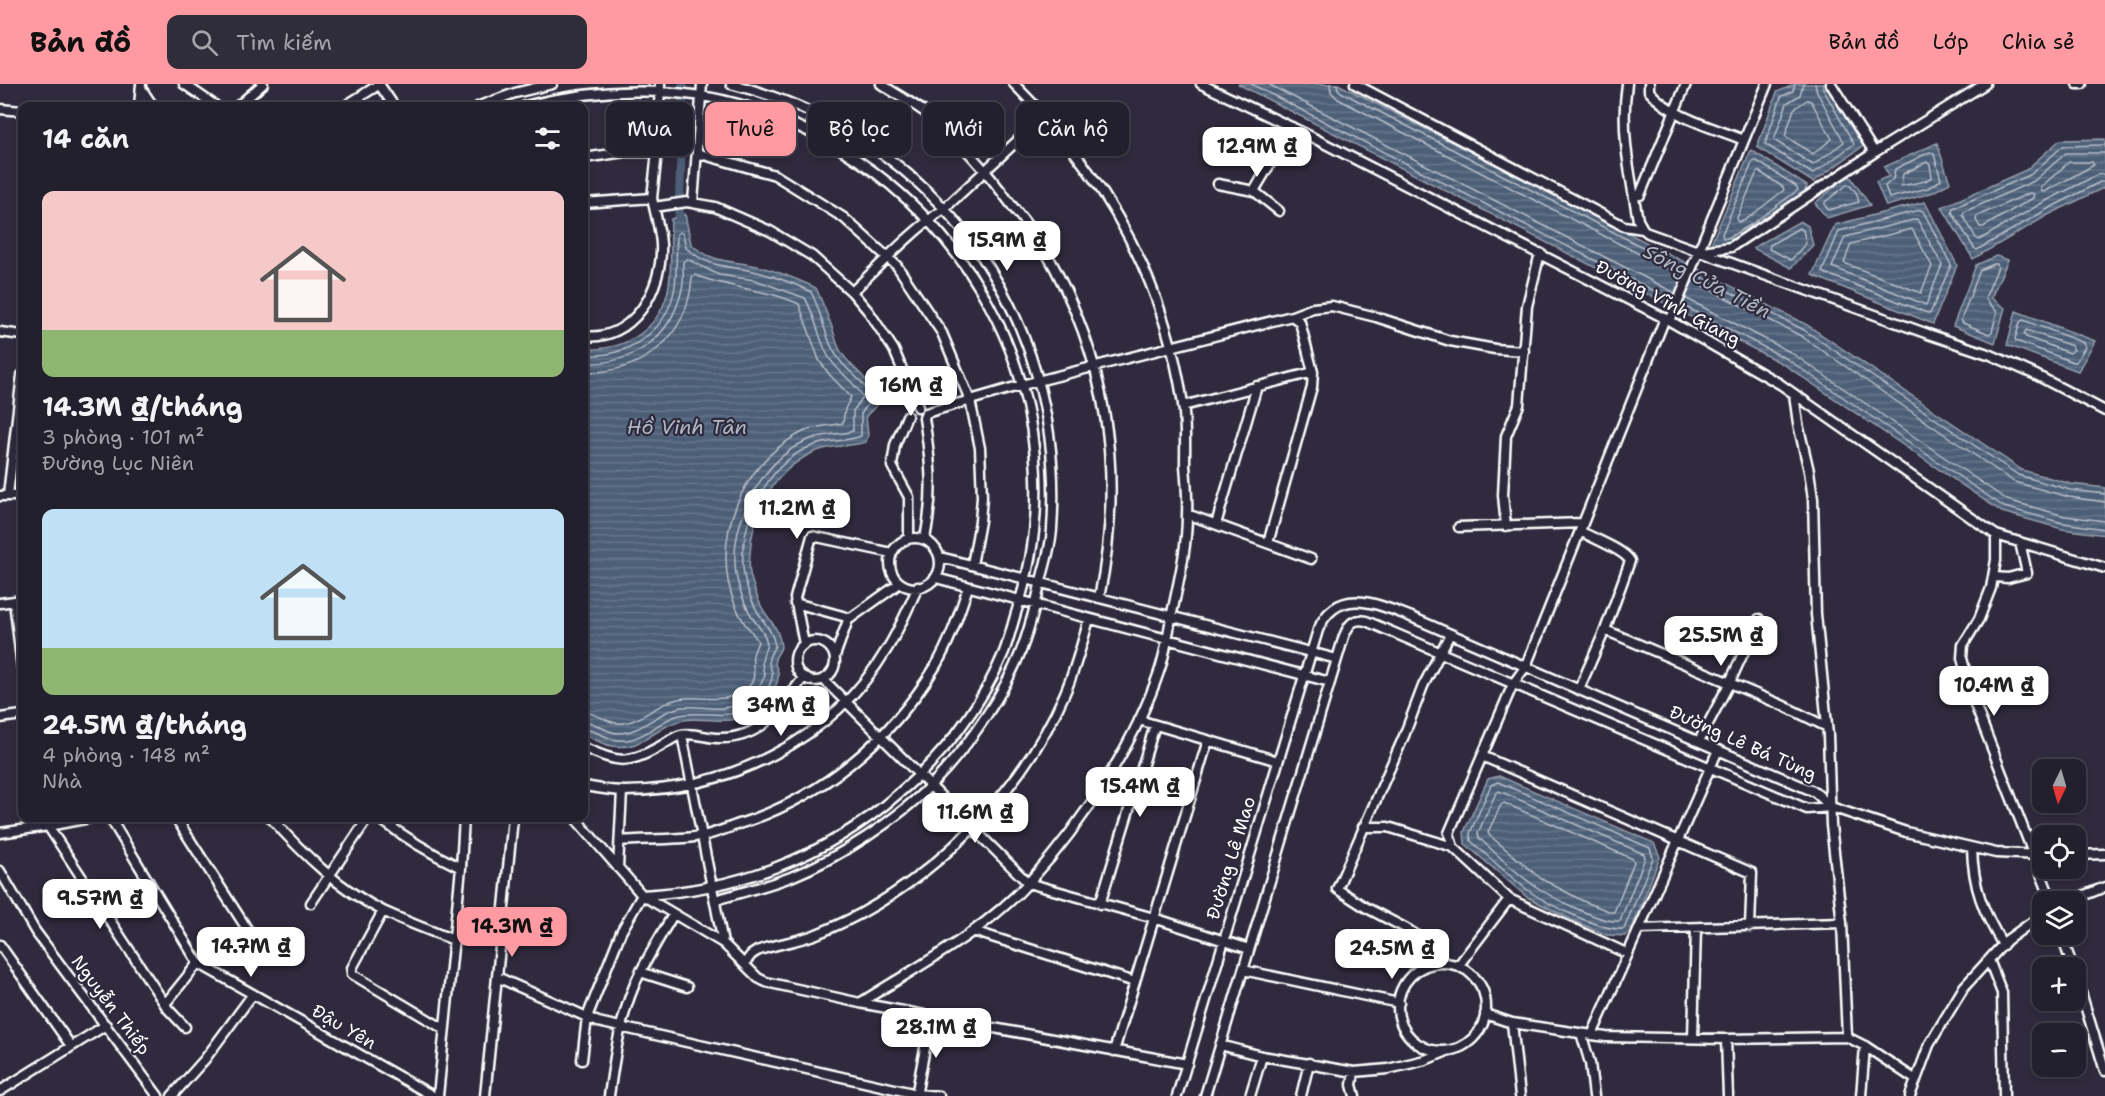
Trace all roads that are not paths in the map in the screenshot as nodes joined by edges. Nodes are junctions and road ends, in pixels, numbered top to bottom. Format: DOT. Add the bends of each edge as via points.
graph roads {
  1 [pos="184,84"];
  2 [pos="263,84"];
  3 [pos="379,84"];
  4 [pos="552,84"];
  5 [pos="702,84"];
  6 [pos="731,84"];
  7 [pos="881,84"];
  8 [pos="1014,84"];
  9 [pos="1201,84"];
  10 [pos="1355,84"];
  11 [pos="1628,84"];
  12 [pos="1649,84"];
  13 [pos="1686,84"];
  14 [pos="1767,84"];
  15 [pos="1832,84"];
  16 [pos="1985,84"];
  17 [pos="2077,84"];
  18 [pos="2082,84"];
  19 [pos="141,86"];
  20 [pos="660,88"];
  21 [pos="1971,88"];
  22 [pos="697,96"];
  23 [pos="139,102"];
  24 [pos="151,102"];
  25 [pos="210,102"];
  26 [pos="243,102"];
  27 [pos="351,102"];
  28 [pos="391,102"];
  29 [pos="490,102"];
  30 [pos="542,102"];
  31 [pos="1032,102"];
  32 [pos="0,109"];
  33 [pos="808,110"];
  34 [pos="18,111"];
  35 [pos="1674,112"];
  36 [pos="1292,127"];
  37 [pos="808,130"];
  38 [pos="1744,140"];
  39 [pos="1016,142"];
  40 [pos="1874,152"];
  41 [pos="697,153"];
  42 [pos="606,155"];
  43 [pos="657,156"];
  44 [pos="852,156"];
  45 [pos="886,156"];
  46 [pos="1079,156"];
  47 [pos="588,157"];
  48 [pos="986,170"];
  49 [pos="1218,184"];
  50 [pos="1254,191"];
  51 [pos="1640,195"];
  52 [pos="653,202"];
  53 [pos="690,202"];
  54 [pos="588,203"];
  55 [pos="945,208"];
  56 [pos="1279,211"];
  57 [pos="928,220"];
  58 [pos="1643,229"];
  59 [pos="1540,253"];
  60 [pos="1697,255"];
  61 [pos="887,257"];
  62 [pos="852,292"];
  63 [pos="1292,316"];
  64 [pos="1667,319"];
  65 [pos="0,332"];
  66 [pos="18,334"];
  67 [pos="588,336"];
  68 [pos="1172,348"];
  69 [pos="1524,351"];
  70 [pos="1095,368"];
  71 [pos="1313,372"];
  72 [pos="1038,381"];
  73 [pos="1022,385"];
  74 [pos="1257,387"];
  75 [pos="1794,394"];
  76 [pos="970,400"];
  77 [pos="18,402"];
  78 [pos="918,406"];
  79 [pos="1183,406"];
  80 [pos="2105,411"];
  81 [pos="907,416"];
  82 [pos="4,496"];
  83 [pos="1187,514"];
  84 [pos="1216,524"];
  85 [pos="1506,526"];
  86 [pos="1459,527"];
  87 [pos="1582,527"];
  88 [pos="1996,535"];
  89 [pos="909,538"];
  90 [pos="925,539"];
  91 [pos="2020,542"];
  92 [pos="1268,543"];
  93 [pos="892,553"];
  94 [pos="940,557"];
  95 [pos="1311,559"];
  96 [pos="972,565"];
  97 [pos="2105,568"];
  98 [pos="1994,577"];
  99 [pos="936,578"];
  100 [pos="1027,579"];
  101 [pos="900,583"];
  102 [pos="1041,583"];
  103 [pos="918,587"];
  104 [pos="968,587"];
  105 [pos="1099,598"];
  106 [pos="18,600"];
  107 [pos="1020,601"];
  108 [pos="0,603"];
  109 [pos="795,603"];
  110 [pos="1036,605"];
  111 [pos="1172,616"];
  112 [pos="850,618"];
  113 [pos="1089,619"];
  114 [pos="1759,620"];
  115 [pos="1318,630"];
  116 [pos="1605,630"];
  117 [pos="1450,634"];
  118 [pos="1168,640"];
  119 [pos="804,644"];
  120 [pos="1311,652"];
  121 [pos="1440,652"];
  122 [pos="835,656"];
  123 [pos="1337,659"];
  124 [pos="1526,666"];
  125 [pos="1304,675"];
  126 [pos="804,677"];
  127 [pos="823,680"];
  128 [pos="1330,682"];
  129 [pos="1513,684"];
  130 [pos="1729,684"];
  131 [pos="1579,689"];
  132 [pos="846,701"];
  133 [pos="18,716"];
  134 [pos="0,718"];
  135 [pos="1139,720"];
  136 [pos="1155,725"];
  137 [pos="1827,727"];
  138 [pos="682,735"];
  139 [pos="882,737"];
  140 [pos="1208,740"];
  141 [pos="1699,741"];
  142 [pos="588,749"];
  143 [pos="1718,750"];
  144 [pos="1482,756"];
  145 [pos="1278,761"];
  146 [pos="1711,769"];
  147 [pos="920,775"];
  148 [pos="692,784"];
  149 [pos="931,785"];
  150 [pos="588,787"];
  151 [pos="622,791"];
  152 [pos="1830,807"];
  153 [pos="47,822"];
  154 [pos="112,822"];
  155 [pos="179,822"];
  156 [pos="275,822"];
  157 [pos="365,822"];
  158 [pos="385,822"];
  159 [pos="464,822"];
  160 [pos="513,822"];
  161 [pos="578,822"];
  162 [pos="1363,827"];
  163 [pos="974,828"];
  164 [pos="0,833"];
  165 [pos="702,836"];
  166 [pos="2032,838"];
  167 [pos="620,841"];
  168 [pos="1678,841"];
  169 [pos="1453,847"];
  170 [pos="1972,848"];
  171 [pos="2105,854"];
  172 [pos="2032,855"];
  173 [pos="2086,855"];
  174 [pos="461,868"];
  175 [pos="618,868"];
  176 [pos="0,871"];
  177 [pos="329,875"];
  178 [pos="1028,883"];
  179 [pos="712,887"];
  180 [pos="2105,887"];
  181 [pos="2086,894"];
  182 [pos="642,895"];
  183 [pos="1509,899"];
  184 [pos="715,900"];
  185 [pos="311,903"];
  186 [pos="1100,904"];
  187 [pos="383,911"];
  188 [pos="673,915"];
  189 [pos="1154,918"];
  190 [pos="2032,922"];
  191 [pos="1842,923"];
  192 [pos="1750,927"];
  193 [pos="1696,928"];
  194 [pos="1639,929"];
  195 [pos="973,931"];
  196 [pos="453,940"];
  197 [pos="1224,940"];
  198 [pos="723,943"];
  199 [pos="0,945"];
  200 [pos="2003,945"];
  201 [pos="1249,949"];
  202 [pos="1628,954"];
  203 [pos="266,957"];
  204 [pos="1989,960"];
  205 [pos="198,963"];
  206 [pos="745,963"];
  207 [pos="1444,963"];
  208 [pos="1458,966"];
  209 [pos="1243,970"];
  210 [pos="640,972"];
  211 [pos="497,977"];
  212 [pos="1135,982"];
  213 [pos="687,987"];
  214 [pos="253,994"];
  215 [pos="860,1003"];
  216 [pos="1399,1003"];
  217 [pos="165,1004"];
  218 [pos="2086,1009"];
  219 [pos="1485,1014"];
  220 [pos="931,1016"];
  221 [pos="586,1017"];
  222 [pos="1512,1023"];
  223 [pos="106,1025"];
  224 [pos="185,1028"];
  225 [pos="620,1028"];
  226 [pos="444,1029"];
  227 [pos="1581,1033"];
  228 [pos="1592,1035"];
  229 [pos="1847,1037"];
  230 [pos="1693,1038"];
  231 [pos="1726,1039"];
  232 [pos="1220,1045"];
  233 [pos="71,1046"];
  234 [pos="1864,1046"];
  235 [pos="1448,1050"];
  236 [pos="1114,1051"];
  237 [pos="1262,1056"];
  238 [pos="582,1060"];
  239 [pos="1309,1063"];
  240 [pos="1186,1064"];
  241 [pos="2105,1071"];
  242 [pos="1354,1072"];
  243 [pos="1916,1080"];
  244 [pos="0,1091"];
  245 [pos="916,1095"];
  246 [pos="158,1096"];
  247 [pos="172,1096"];
  248 [pos="436,1096"];
  249 [pos="485,1096"];
  250 [pos="610,1096"];
  251 [pos="939,1096"];
  252 [pos="1177,1096"];
  253 [pos="1205,1096"];
  254 [pos="1250,1096"];
  255 [pos="1301,1096"];
  256 [pos="1355,1096"];
  257 [pos="1520,1096"];
  258 [pos="1594,1096"];
  259 [pos="1728,1096"];
  260 [pos="1861,1096"];
  261 [pos="1910,1096"];
  262 [pos="2004,1096"];
  1 -- 25 [label="street"];
  2 -- 26 [label="street"];
  3 -- 27 [label="street"];
  3 -- 28 [label="street"];
  4 -- 29 [label="street"];
  5 -- 22 [label="street"];
  6 -- 33 [label="street"];
  7 -- 48 [label="street" via="930,116"];
  8 -- 31 [label="street"];
  9 -- 36 [label="street, Đường Vĩnh Giang"];
  10 -- 58 [label="street" via="1624,226"];
  11 -- 58 [label="street" via="1625,145 1638,220"];
  12 -- 35 [label="street" via="1649,91 1658,102"];
  13 -- 35 [label="street"];
  14 -- 38 [label="street"];
  15 -- 40 [label="street"];
  16 -- 21 [label="street"];
  17 -- 18 [label="street"];
  19 -- 23 [label="street"];
  19 -- 24 [label="street"];
  20 -- 22 [label="street" via="670,94"];
  20 -- 30 [label="street"];
  21 -- 40 [label="street"];
  22 -- 37 [label="street" via="745,106"];
  22 -- 41 [label="street"];
  32 -- 34 [label="street"];
  35 -- 38 [label="street"];
  35 -- 51 [label="street"];
  36 -- 50 [label="street"];
  36 -- 59 [label="street, Đường Vĩnh Giang"];
  38 -- 60 [label="street"];
  39 -- 48 [label="street"];
  40 -- 60 [label="street" via="1731,247"];
  41 -- 53 [label="street"];
  41 -- 61 [label="street" via="775,176 844,218"];
  42 -- 47 [label="street"];
  43 -- 52 [label="street"];
  44 -- 57 [label="street" via="882,176"];
  45 -- 55 [label="street"];
  46 -- 68 [label="street" via="1135,248"];
  48 -- 55 [label="street"];
  48 -- 70 [label="street" via="1042,245 1070,298"];
  49 -- 50 [label="street"];
  50 -- 56 [label="street"];
  52 -- 53 [label="street" via="665,207"];
  52 -- 54 [label="street"];
  52 -- 67 [label="street" via="661,245 657,277 646,304 618,332"];
  53 -- 62 [label="street" via="715,207 770,231 812,256"];
  55 -- 57 [label="street"];
  55 -- 72 [label="street" via="1002,289 1023,334"];
  57 -- 61 [label="street"];
  57 -- 73 [label="street" via="954,249 982,291 1005,337"];
  58 -- 60 [label="street"];
  59 -- 64 [label="street, Đường Vĩnh Giang"];
  59 -- 69 [label="street" via="1529,296"];
  60 -- 64 [label="street" via="1675,310"];
  60 -- 80 [label="street" via="1991,355"];
  61 -- 62 [label="street"];
  61 -- 76 [label="street" via="942,333"];
  62 -- 78 [label="street" via="894,350"];
  63 -- 68 [label="street"];
  63 -- 69 [label="street" via="1332,306 1450,341"];
  63 -- 71 [label="street" via="1300,321"];
  64 -- 75 [label="street, Đường Vĩnh Giang"];
  64 -- 87 [label="street"];
  65 -- 66 [label="street"];
  68 -- 70 [label="street"];
  68 -- 79 [label="street"];
  69 -- 85 [label="street" via="1519,405 1506,436"];
  70 -- 72 [label="street"];
  70 -- 105 [label="street" via="1112,468 1110,535"];
  71 -- 74 [label="street"];
  71 -- 92 [label="street" via="1311,394"];
  72 -- 73 [label="street"];
  72 -- 102 [label="street" via="1052,458 1052,532"];
  73 -- 76 [label="street"];
  73 -- 100 [label="street" via="1036,464 1035,524"];
  74 -- 79 [label="street"];
  74 -- 84 [label="street"];
  75 -- 88 [label="street, Đường Vĩnh Giang"];
  75 -- 137 [label="street" via="1813,499 1816,614"];
  76 -- 90 [label="street" via="924,416 932,489"];
  76 -- 96 [label="street" via="982,472 980,521"];
  77 -- 82 [label="street"];
  79 -- 83 [label="street"];
  81 -- 89 [label="street" via="895,445 892,466 909,497"];
  83 -- 84 [label="street"];
  83 -- 111 [label="street"];
  84 -- 92 [label="street"];
  85 -- 86 [label="street"];
  85 -- 87 [label="street"];
  87 -- 116 [label="street" via="1630,560"];
  87 -- 124 [label="street"];
  88 -- 91 [label="street, Đường Vĩnh Giang"];
  88 -- 98 [label="street"];
  89 -- 90 [label="street"];
  89 -- 93 [label="street"];
  90 -- 94 [label="street"];
  91 -- 97 [label="street, Đường Vĩnh Giang"];
  91 -- 98 [label="street" via="2027,573"];
  92 -- 95 [label="street"];
  93 -- 101 [label="street" via="891,569"];
  93 -- 109 [label="street" via="812,536"];
  94 -- 96 [label="street"];
  94 -- 99 [label="street"];
  96 -- 100 [label="street"];
  98 -- 166 [label="street" via="1963,645 1962,658 1972,697"];
  99 -- 103 [label="street"];
  99 -- 104 [label="street"];
  100 -- 102 [label="street"];
  100 -- 107 [label="street"];
  101 -- 103 [label="street"];
  101 -- 112 [label="street"];
  102 -- 105 [label="street"];
  102 -- 110 [label="street"];
  103 -- 132 [label="street" via="887,650"];
  104 -- 107 [label="street"];
  104 -- 139 [label="street" via="936,665"];
  105 -- 111 [label="street"];
  106 -- 108 [label="street"];
  107 -- 110 [label="street"];
  107 -- 147 [label="street" via="1004,652 981,696"];
  109 -- 112 [label="street"];
  109 -- 119 [label="street"];
  110 -- 113 [label="street"];
  110 -- 149 [label="street" via="1008,677 978,728"];
  111 -- 118 [label="street"];
  111 -- 120 [label="street"];
  112 -- 122 [label="street"];
  113 -- 118 [label="street"];
  113 -- 163 [label="street" via="1065,693 1047,728 1004,793"];
  114 -- 130 [label="street"];
  115 -- 117 [label="street, Đường Lê Bá Tùng" via="1326,615 1342,604 1357,601 1375,603"];
  115 -- 120 [label="street, Đường Lê Mao"];
  116 -- 130 [label="street"];
  116 -- 131 [label="street"];
  117 -- 121 [label="street"];
  117 -- 124 [label="street, Đường Lê Bá Tùng"];
  118 -- 125 [label="street"];
  118 -- 135 [label="street"];
  119 -- 122 [label="street" via="822,642"];
  119 -- 126 [label="street" via="795,661"];
  120 -- 123 [label="street"];
  120 -- 125 [label="street, Đường Lê Mao"];
  121 -- 123 [label="street, Đường Lê Bá Tùng" via="1366,621 1353,621"];
  121 -- 129 [label="street, Đường Lê Bá Tùng"];
  121 -- 162 [label="street"];
  122 -- 127 [label="street" via="833,670"];
  123 -- 128 [label="street"];
  124 -- 129 [label="street"];
  124 -- 131 [label="street, Đường Lê Bá Tùng"];
  125 -- 128 [label="street"];
  125 -- 145 [label="street, Đường Lê Mao"];
  126 -- 127 [label="street"];
  126 -- 138 [label="street" via="769,722 744,736"];
  127 -- 132 [label="street"];
  128 -- 201 [label="street"];
  129 -- 144 [label="street"];
  129 -- 146 [label="street, Đường Lê Bá Tùng"];
  130 -- 137 [label="street"];
  130 -- 141 [label="street"];
  131 -- 141 [label="street, Đường Lê Bá Tùng"];
  132 -- 139 [label="street"];
  132 -- 148 [label="street" via="817,729 788,748 722,777"];
  133 -- 134 [label="street"];
  135 -- 136 [label="street"];
  135 -- 178 [label="street" via="1124,751 1064,842"];
  136 -- 140 [label="street"];
  136 -- 186 [label="street"];
  137 -- 152 [label="street"];
  138 -- 142 [label="street" via="638,759 622,761"];
  138 -- 148 [label="street"];
  139 -- 147 [label="street"];
  139 -- 165 [label="street" via="810,794 760,818"];
  140 -- 145 [label="street"];
  140 -- 189 [label="street"];
  141 -- 143 [label="street, Đường Lê Bá Tùng"];
  143 -- 146 [label="street"];
  143 -- 152 [label="street, Đường Lê Bá Tùng" via="1815,792"];
  144 -- 168 [label="street"];
  144 -- 169 [label="street" via="1449,833"];
  145 -- 197 [label="street, Đường Lê Mao"];
  146 -- 152 [label="street, Đường Lê Bá Tùng" via="1808,809"];
  146 -- 168 [label="street"];
  147 -- 149 [label="street"];
  147 -- 179 [label="street" via="875,814 825,847 770,871"];
  148 -- 151 [label="street"];
  148 -- 165 [label="street"];
  149 -- 163 [label="street"];
  149 -- 184 [label="street" via="850,847 792,876"];
  150 -- 151 [label="street"];
  151 -- 167 [label="street"];
  152 -- 170 [label="street"];
  152 -- 191 [label="street"];
  153 -- 164 [label="street"];
  153 -- 217 [label="street"];
  154 -- 205 [label="street, Đậu Yên"];
  155 -- 203 [label="street"];
  156 -- 177 [label="street"];
  157 -- 177 [label="street"];
  158 -- 174 [label="street" via="417,845"];
  159 -- 174 [label="street"];
  160 -- 211 [label="street"];
  161 -- 175 [label="street"];
  162 -- 169 [label="street" via="1388,827"];
  162 -- 207 [label="street" via="1337,889 1434,946"];
  163 -- 178 [label="street"];
  163 -- 206 [label="street" via="936,863 859,914 813,935 757,951"];
  165 -- 167 [label="street"];
  165 -- 179 [label="street"];
  167 -- 175 [label="street"];
  168 -- 192 [label="street" via="1752,873"];
  168 -- 194 [label="street"];
  169 -- 183 [label="street"];
  170 -- 172 [label="street"];
  170 -- 200 [label="street" via="1973,875 1982,905"];
  171 -- 173 [label="street"];
  174 -- 196 [label="street"];
  175 -- 182 [label="street"];
  176 -- 223 [label="street, Nguyễn Thiếp" via="35,930"];
  177 -- 185 [label="street"];
  177 -- 187 [label="street"];
  178 -- 186 [label="street"];
  178 -- 195 [label="street"];
  179 -- 182 [label="street"];
  179 -- 184 [label="street"];
  180 -- 181 [label="street"];
  182 -- 188 [label="street"];
  182 -- 221 [label="street" via="621,932"];
  183 -- 202 [label="street"];
  183 -- 208 [label="street"];
  184 -- 198 [label="street"];
  186 -- 189 [label="street"];
  187 -- 196 [label="street"];
  187 -- 226 [label="street" via="352,974"];
  188 -- 198 [label="street"];
  188 -- 210 [label="street"];
  189 -- 197 [label="street"];
  189 -- 212 [label="street"];
  190 -- 200 [label="street"];
  191 -- 192 [label="street"];
  191 -- 229 [label="street"];
  192 -- 193 [label="street"];
  193 -- 194 [label="street"];
  193 -- 230 [label="street"];
  194 -- 202 [label="street"];
  195 -- 212 [label="street"];
  195 -- 215 [label="street"];
  196 -- 226 [label="street"];
  197 -- 201 [label="street"];
  197 -- 240 [label="street, Đường Lê Mao"];
  198 -- 206 [label="street"];
  199 -- 233 [label="street"];
  200 -- 204 [label="street"];
  201 -- 209 [label="street"];
  202 -- 228 [label="street"];
  204 -- 243 [label="street" via="1964,987 1946,1016 1929,1045"];
  204 -- 262 [label="street" via="2002,993"];
  205 -- 214 [label="street, Đậu Yên"];
  205 -- 217 [label="street"];
  206 -- 215 [label="street" via="766,982"];
  207 -- 208 [label="street"];
  207 -- 216 [label="street" via="1416,972 1406,982"];
  208 -- 219 [label="street" via="1480,986"];
  209 -- 216 [label="street"];
  209 -- 232 [label="street"];
  210 -- 213 [label="street"];
  210 -- 225 [label="street"];
  211 -- 221 [label="street"];
  211 -- 249 [label="street"];
  212 -- 236 [label="street"];
  214 -- 247 [label="street"];
  214 -- 248 [label="street, Đậu Yên"];
  215 -- 220 [label="street"];
  216 -- 235 [label="street" via="1402,1025 1410,1037 1434,1050"];
  217 -- 224 [label="street"];
  218 -- 241 [label="street"];
  219 -- 222 [label="street"];
  219 -- 235 [label="street" via="1473,1039"];
  220 -- 236 [label="street"];
  220 -- 245 [label="street"];
  221 -- 225 [label="street"];
  221 -- 238 [label="street"];
  222 -- 227 [label="street"];
  222 -- 257 [label="street"];
  223 -- 233 [label="street"];
  223 -- 246 [label="street, Nguyễn Thiếp"];
  225 -- 245 [label="street"];
  225 -- 250 [label="street"];
  226 -- 248 [label="street"];
  227 -- 228 [label="street"];
  227 -- 258 [label="street"];
  228 -- 230 [label="street"];
  229 -- 231 [label="street"];
  229 -- 234 [label="street"];
  230 -- 231 [label="street"];
  231 -- 259 [label="street"];
  232 -- 237 [label="street"];
  232 -- 253 [label="street"];
  233 -- 244 [label="street"];
  234 -- 243 [label="street"];
  234 -- 260 [label="street"];
  235 -- 242 [label="street" via="1397,1067"];
  236 -- 240 [label="street"];
  237 -- 239 [label="street"];
  237 -- 254 [label="street"];
  239 -- 242 [label="street"];
  239 -- 255 [label="street"];
  240 -- 252 [label="street, Đường Lê Mao"];
  242 -- 256 [label="street"];
  243 -- 261 [label="street"];
  245 -- 251 [label="street"];
}
